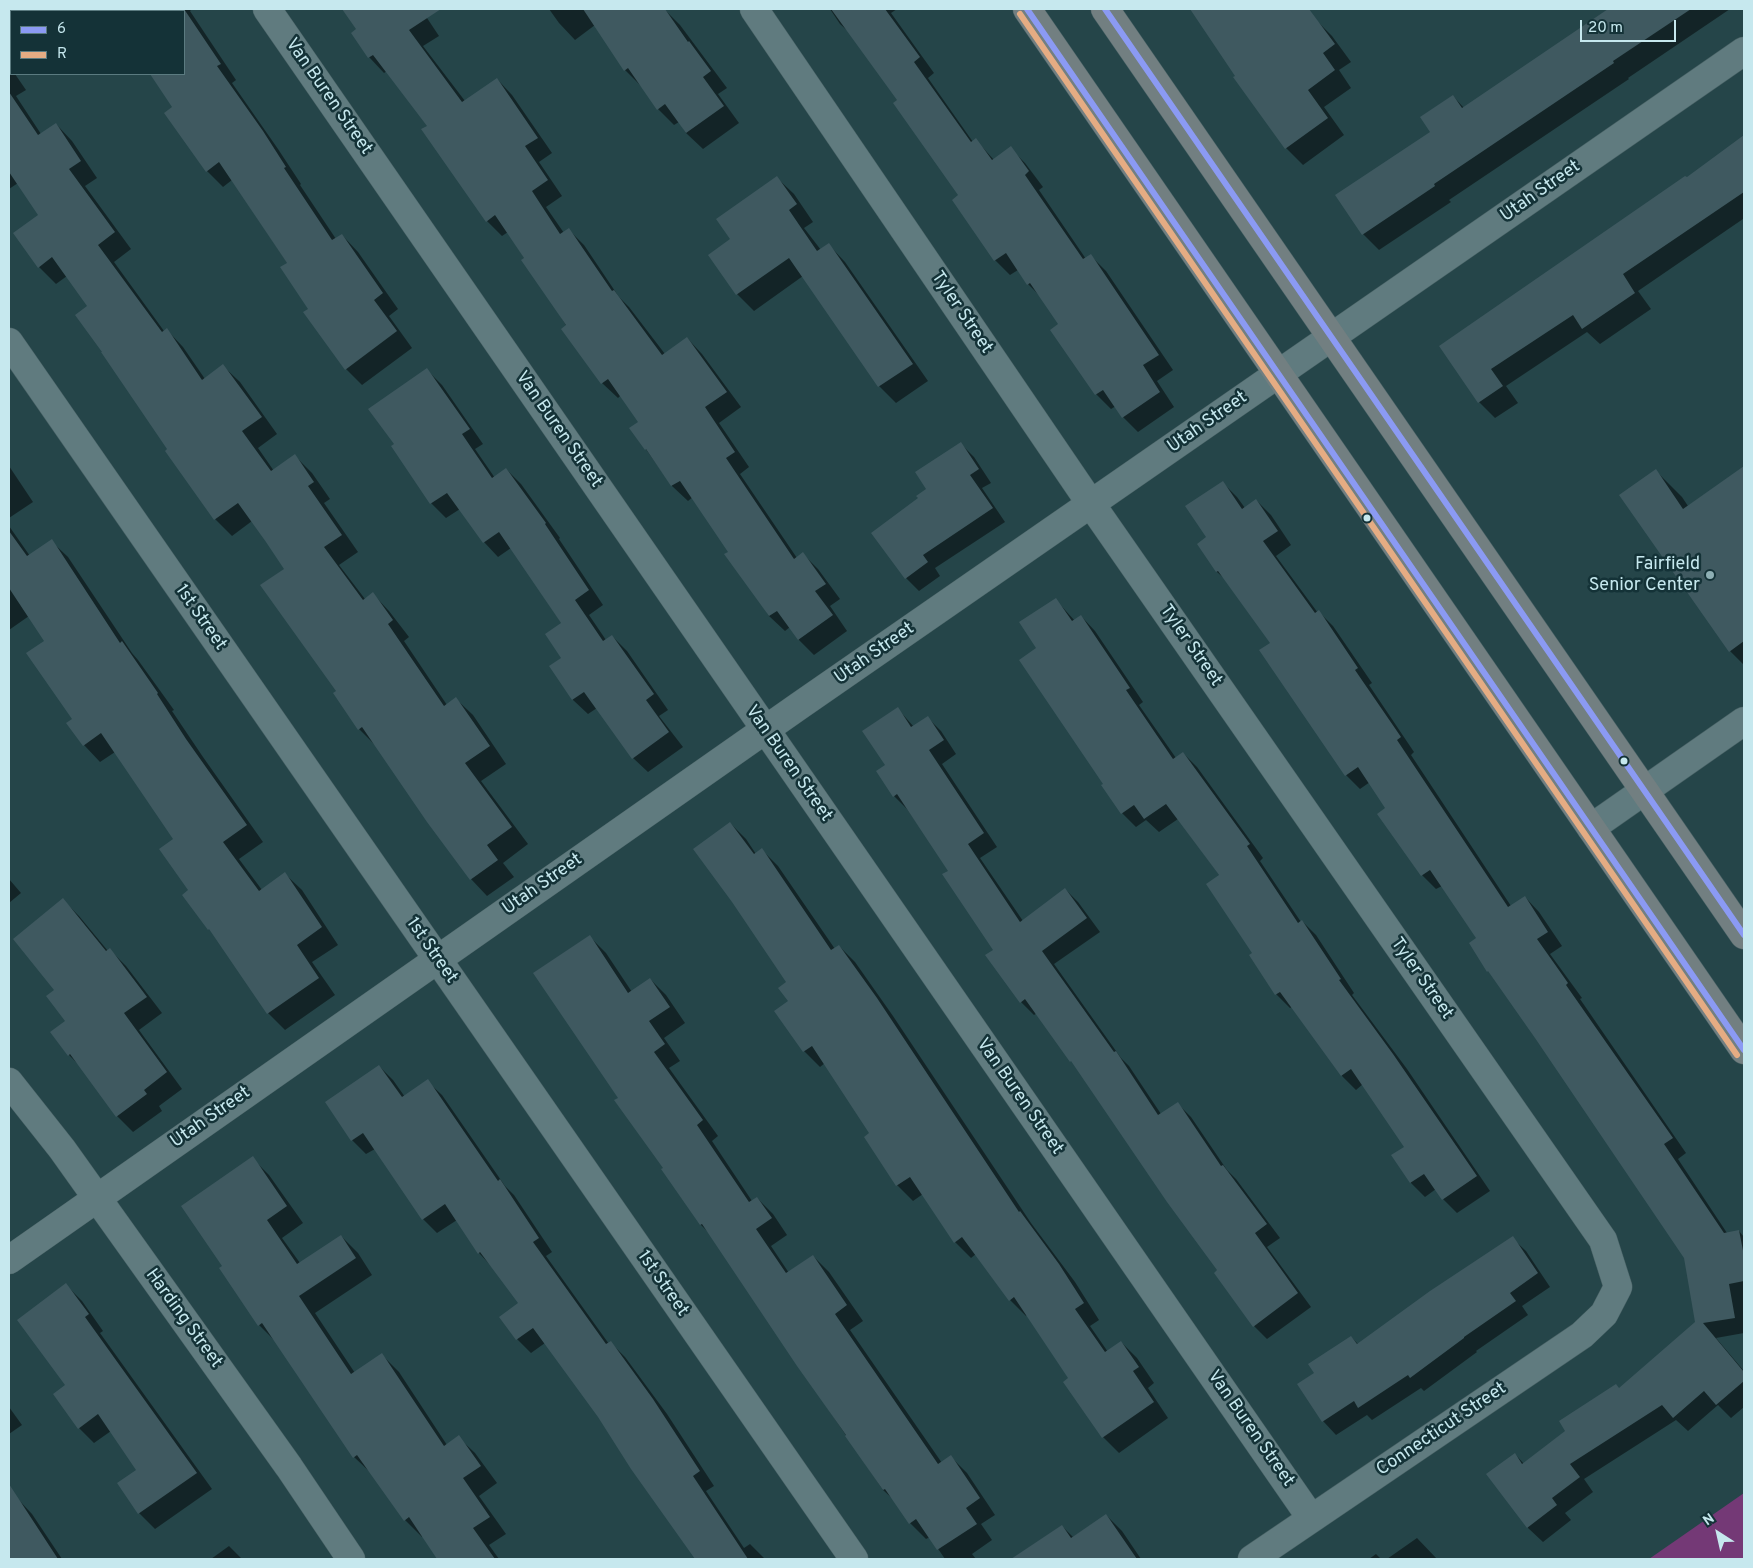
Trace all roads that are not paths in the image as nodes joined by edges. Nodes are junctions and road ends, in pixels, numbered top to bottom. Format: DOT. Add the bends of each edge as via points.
graph roads {
  1 [pos="267,9"];
  2 [pos="754,9"];
  3 [pos="1027,9"];
  4 [pos="1105,9"];
  5 [pos="1744,51"];
  6 [pos="1332,337"];
  7 [pos="9,342"];
  8 [pos="1278,373"];
  9 [pos="1091,504"];
  10 [pos="1744,721"];
  11 [pos="765,730"];
  12 [pos="1645,791"];
  13 [pos="1591,828"];
  14 [pos="1744,935"];
  15 [pos="436,960"];
  16 [pos="1744,1050"];
  17 [pos="9,1082"];
  18 [pos="97,1199"];
  19 [pos="9,1260"];
  20 [pos="1618,1287"];
  21 [pos="1311,1518"];
  22 [pos="351,1559"];
  23 [pos="854,1559"];
  24 [pos="1252,1559"];
  1 -- 11 [label="street, Van Buren Street"];
  2 -- 9 [label="street, Tyler Street"];
  3 -- 8 [label="main road"];
  4 -- 6 [label="main road"];
  5 -- 6 [label="street, Utah Street"];
  6 -- 8 [label="street, Utah Street"];
  6 -- 12 [label="main road"];
  7 -- 15 [label="street, 1st Street"];
  8 -- 9 [label="street, Utah Street"];
  8 -- 13 [label="main road"];
  9 -- 11 [label="street, Utah Street"];
  9 -- 20 [label="street, Tyler Street" via="1603,1240"];
  10 -- 12 [label="street"];
  11 -- 15 [label="street, Utah Street"];
  11 -- 21 [label="street, Van Buren Street"];
  12 -- 13 [label="street"];
  12 -- 14 [label="main road"];
  13 -- 16 [label="main road"];
  15 -- 18 [label="street, Utah Street"];
  15 -- 23 [label="street, 1st Street"];
  17 -- 18 [label="street, Harding Street"];
  18 -- 19 [label="street, Utah Street"];
  18 -- 22 [label="street, Harding Street"];
  20 -- 21 [label="street, Connecticut Street" via="1604,1314 1582,1335"];
  21 -- 24 [label="street, Connecticut Street"];
}
